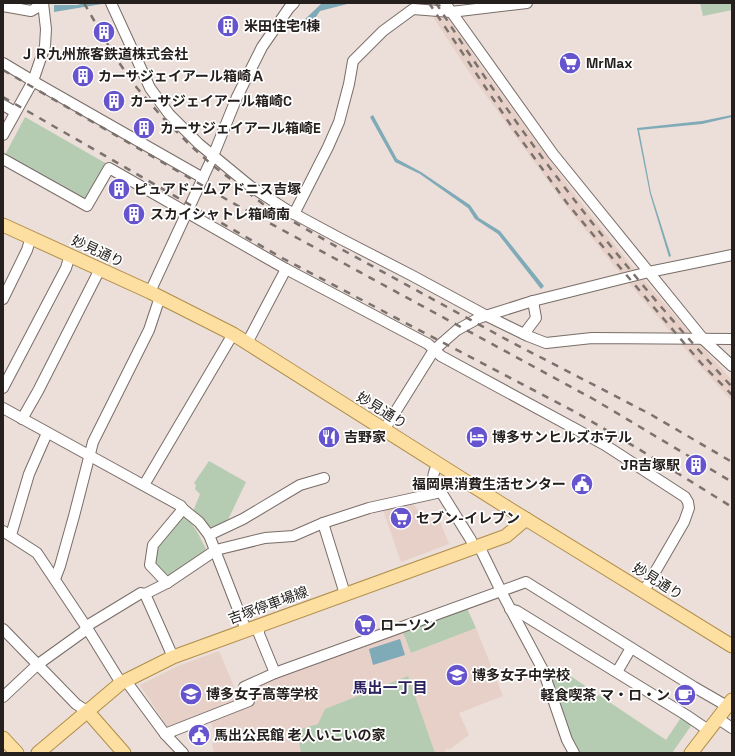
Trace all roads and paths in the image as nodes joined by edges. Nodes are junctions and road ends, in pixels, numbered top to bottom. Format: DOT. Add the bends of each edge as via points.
graph roads {
  1 [pos="37,3"];
  2 [pos="43,3"];
  3 [pos="111,3"];
  4 [pos="527,3"];
  5 [pos="288,5"];
  6 [pos="3,6"];
  7 [pos="448,8"];
  8 [pos="3,63"];
  9 [pos="33,81"];
  10 [pos="3,106"];
  11 [pos="15,112"];
  12 [pos="3,135"];
  13 [pos="213,156"];
  14 [pos="3,159"];
  15 [pos="203,178"];
  16 [pos="187,212"];
  17 [pos="294,214"];
  18 [pos="4,227"];
  19 [pos="31,238"];
  20 [pos="70,255"];
  21 [pos="732,255"];
  22 [pos="100,269"];
  23 [pos="286,269"];
  24 [pos="649,272"];
  25 [pos="155,294"];
  26 [pos="3,299"];
  27 [pos="533,301"];
  28 [pos="485,315"];
  29 [pos="233,334"];
  30 [pos="524,334"];
  31 [pos="732,339"];
  32 [pos="704,340"];
  33 [pos="247,343"];
  34 [pos="434,350"];
  35 [pos="732,366"];
  36 [pos="3,388"];
  37 [pos="3,408"];
  38 [pos="22,419"];
  39 [pos="384,430"];
  40 [pos="47,433"];
  41 [pos="89,455"];
  42 [pos="438,464"];
  43 [pos="324,478"];
  44 [pos="144,485"];
  45 [pos="441,492"];
  46 [pos="183,509"];
  47 [pos="526,518"];
  48 [pos="323,523"];
  49 [pos="7,533"];
  50 [pos="210,535"];
  51 [pos="477,547"];
  52 [pos="216,550"];
  53 [pos="55,579"];
  54 [pos="167,583"];
  55 [pos="501,590"];
  56 [pos="644,591"];
  57 [pos="146,594"];
  58 [pos="345,594"];
  59 [pos="510,609"];
  60 [pos="259,626"];
  61 [pos="87,628"];
  62 [pos="3,629"];
  63 [pos="246,630"];
  64 [pos="732,646"];
  65 [pos="631,648"];
  66 [pos="174,657"];
  67 [pos="38,665"];
  68 [pos="617,672"];
  69 [pos="275,673"];
  70 [pos="124,682"];
  71 [pos="3,698"];
  72 [pos="730,703"];
  73 [pos="88,712"];
  74 [pos="718,718"];
  75 [pos="732,728"];
  76 [pos="708,730"];
  77 [pos="165,734"];
  78 [pos="3,738"];
  79 [pos="17,753"];
  80 [pos="38,753"];
  81 [pos="124,753"];
  82 [pos="183,753"];
  83 [pos="574,753"];
  84 [pos="691,753"];
  1 -- 6 [label="street" via="38,7 30,12"];
  2 -- 9 [label="street" via="45,46"];
  3 -- 13 [label="street" via="150,88 169,114"];
  4 -- 7 [label="street"];
  5 -- 13 [label="street" via="262,47 237,97"];
  7 -- 17 [label="street" via="413,8 383,31 353,61 339,122"];
  7 -- 24 [label="street" via="553,154"];
  8 -- 9 [label="street"];
  9 -- 11 [label="street"];
  9 -- 15 [label="street"];
  10 -- 11 [label="street"];
  11 -- 12 [label="street"];
  13 -- 15 [label="street"];
  13 -- 17 [label="street" via="250,186"];
  14 -- 16 [label="street" via="87,206 109,168"];
  15 -- 16 [label="street"];
  16 -- 23 [label="street"];
  16 -- 25 [label="street"];
  17 -- 28 [label="street"];
  18 -- 19 [label="main road, 妙見通り"];
  19 -- 20 [label="main road, 妙見通り"];
  19 -- 26 [label="street"];
  20 -- 22 [label="main road, 妙見通り"];
  20 -- 36 [label="street" via="66,268"];
  21 -- 24 [label="street"];
  22 -- 25 [label="main road, 妙見通り"];
  22 -- 38 [label="street"];
  23 -- 33 [label="street"];
  23 -- 34 [label="street" via="428,344"];
  24 -- 27 [label="street"];
  24 -- 32 [label="street"];
  25 -- 29 [label="main road, 妙見通り"];
  25 -- 41 [label="street" via="149,330 92,442"];
  27 -- 28 [label="street"];
  27 -- 30 [label="street" via="536,318"];
  28 -- 30 [label="street"];
  28 -- 34 [label="street" via="458,330"];
  29 -- 33 [label="main road, 妙見通り"];
  29 -- 44 [label="street"];
  30 -- 32 [label="street" via="546,343 592,338"];
  31 -- 32 [label="street"];
  32 -- 35 [label="street"];
  33 -- 39 [label="main road, 妙見通り"];
  34 -- 39 [label="street"];
  34 -- 56 [label="street" via="440,356 605,446 685,497 689,508 684,522"];
  37 -- 38 [label="street"];
  38 -- 40 [label="street"];
  39 -- 42 [label="main road, 妙見通り"];
  40 -- 41 [label="street"];
  40 -- 49 [label="street"];
  41 -- 44 [label="street"];
  41 -- 53 [label="street"];
  42 -- 45 [label="street" via="433,477"];
  42 -- 47 [label="main road, 妙見通り"];
  43 -- 50 [label="street" via="300,485 243,519"];
  44 -- 46 [label="street"];
  45 -- 48 [label="street" via="369,508"];
  45 -- 51 [label="street"];
  46 -- 50 [label="street"];
  46 -- 54 [label="street" via="153,545 150,565"];
  47 -- 51 [label="main road, 吉塚停車場線" via="506,536"];
  47 -- 56 [label="main road, 妙見通り"];
  48 -- 52 [label="street" via="293,536 265,538"];
  48 -- 58 [label="street"];
  49 -- 53 [label="street" via="37,553"];
  50 -- 52 [label="street"];
  51 -- 55 [label="street"];
  51 -- 58 [label="main road, 吉塚停車場線"];
  52 -- 54 [label="street"];
  52 -- 63 [label="street"];
  53 -- 61 [label="street"];
  54 -- 57 [label="street"];
  55 -- 59 [label="street"];
  55 -- 65 [label="street" via="526,582"];
  55 -- 69 [label="street"];
  56 -- 64 [label="main road, 妙見通り"];
  57 -- 61 [label="street" via="140,593"];
  57 -- 66 [label="street"];
  58 -- 60 [label="main road, 吉塚停車場線"];
  59 -- 68 [label="street"];
  59 -- 83 [label="street" via="543,670 567,740"];
  60 -- 63 [label="main road, 吉塚停車場線"];
  60 -- 69 [label="street" via="259,634"];
  61 -- 67 [label="street"];
  61 -- 70 [label="street"];
  62 -- 67 [label="street"];
  63 -- 66 [label="main road, 吉塚停車場線"];
  65 -- 68 [label="street"];
  65 -- 72 [label="street" via="694,687"];
  66 -- 70 [label="main road, 吉塚停車場線"];
  67 -- 71 [label="street"];
  67 -- 73 [label="street" via="76,704"];
  68 -- 76 [label="street"];
  69 -- 77 [label="street" via="244,687 249,700"];
  70 -- 73 [label="main road, 吉塚停車場線"];
  70 -- 77 [label="street"];
  72 -- 74 [label="main road"];
  73 -- 80 [label="main road, 吉塚停車場線"];
  73 -- 81 [label="main road"];
  74 -- 75 [label="street"];
  74 -- 76 [label="main road"];
  76 -- 84 [label="main road"];
  77 -- 82 [label="street"];
  78 -- 79 [label="main road"];
}
